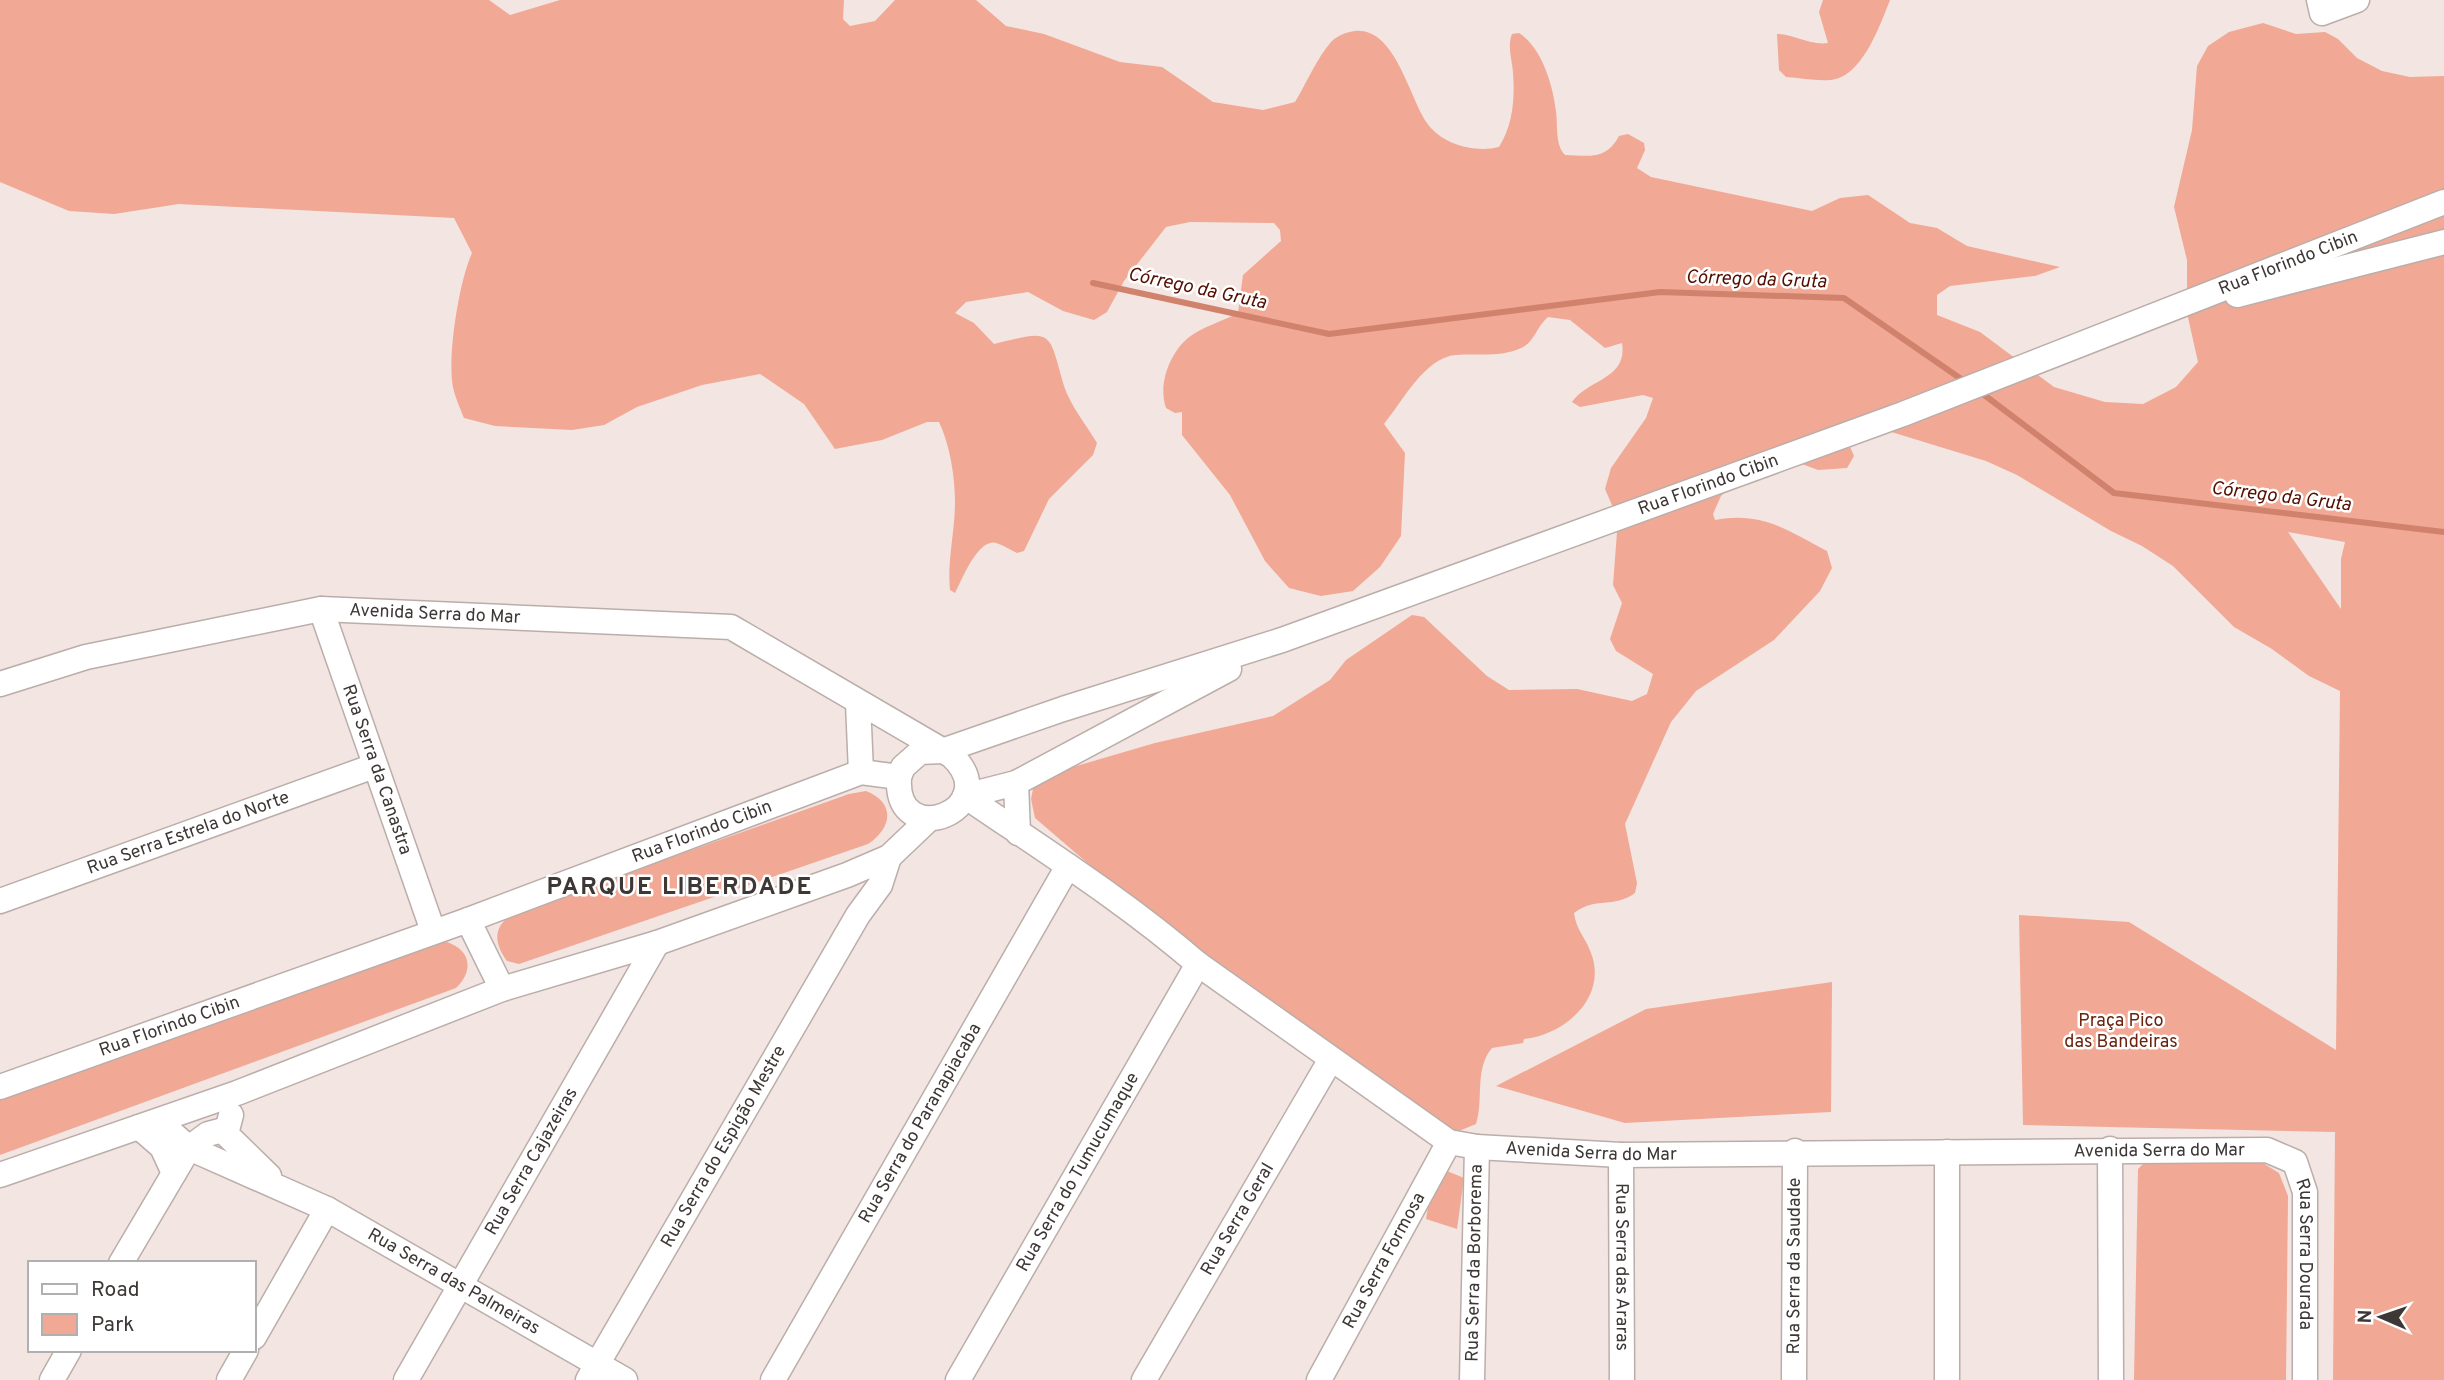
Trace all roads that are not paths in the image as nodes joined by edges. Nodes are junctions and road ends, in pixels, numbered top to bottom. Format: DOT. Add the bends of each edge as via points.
graph roads {
  1 [pos="2357,0"];
  2 [pos="2320,6"];
  3 [pos="2444,202"];
  4 [pos="2444,242"];
  5 [pos="2131,322"];
  6 [pos="321,609"];
  7 [pos="1282,640"];
  8 [pos="0,684"];
  9 [pos="858,704"];
  10 [pos="942,751"];
  11 [pos="374,766"];
  12 [pos="905,767"];
  13 [pos="861,772"];
  14 [pos="1016,783"];
  15 [pos="965,796"];
  16 [pos="929,819"];
  17 [pos="1018,833"];
  18 [pos="890,858"];
  19 [pos="1068,866"];
  20 [pos="847,874"];
  21 [pos="0,901"];
  22 [pos="858,915"];
  23 [pos="468,920"];
  24 [pos="433,931"];
  25 [pos="657,943"];
  26 [pos="602,959"];
  27 [pos="1198,964"];
  28 [pos="502,989"];
  29 [pos="629,992"];
  30 [pos="1331,1059"];
  31 [pos="0,1087"];
  32 [pos="237,1093"];
  33 [pos="148,1124"];
  34 [pos="228,1129"];
  35 [pos="1449,1142"];
  36 [pos="1477,1147"];
  37 [pos="189,1148"];
  38 [pos="2110,1149"];
  39 [pos="2267,1150"];
  40 [pos="1795,1151"];
  41 [pos="1947,1152"];
  42 [pos="1621,1155"];
  43 [pos="174,1173"];
  44 [pos="0,1175"];
  45 [pos="279,1186"];
  46 [pos="327,1209"];
  47 [pos="122,1261"];
  48 [pos="459,1286"];
  49 [pos="256,1333"];
  50 [pos="68,1352"];
  51 [pos="245,1352"];
  52 [pos="593,1372"];
  53 [pos="52,1380"];
  54 [pos="229,1380"];
  55 [pos="406,1380"];
  56 [pos="625,1380"];
  57 [pos="774,1380"];
  58 [pos="958,1380"];
  59 [pos="1144,1380"];
  60 [pos="1319,1380"];
  61 [pos="1472,1380"];
  62 [pos="1622,1380"];
  63 [pos="1794,1380"];
  64 [pos="1947,1380"];
  65 [pos="2111,1380"];
  66 [pos="2305,1380"];
  1 -- 2 [label="street"];
  3 -- 5 [label="street, Rua Florindo Cibin"];
  4 -- 5 [label="street, Rua Florindo Cibin"];
  5 -- 7 [label="street, Rua Florindo Cibin" via="1903,414"];
  6 -- 8 [label="street, Avenida Serra do Mar" via="86,657"];
  6 -- 9 [label="street, Avenida Serra do Mar" via="731,627"];
  6 -- 11 [label="street, Rua Serra da Canastra"];
  7 -- 10 [label="street, Rua Florindo Cibin"];
  7 -- 14 [label="street, Rua Florindo Cibin"];
  9 -- 10 [label="street, Avenida Serra do Mar"];
  9 -- 12 [label="street, Avenida Serra do Mar"];
  9 -- 13 [label="street"];
  10 -- 12 [label="street, Rua Florindo Cibin" via="920,752"];
  10 -- 15 [label="street, Avenida Serra do Mar" via="960,764 967,785"];
  11 -- 21 [label="street, Rua Serra Estrela do Norte"];
  11 -- 24 [label="street, Rua Serra da Canastra"];
  12 -- 13 [label="street, Rua Florindo Cibin"];
  12 -- 16 [label="street" via="898,788 908,809"];
  13 -- 23 [label="street, Rua Florindo Cibin"];
  14 -- 15 [label="street, Rua Florindo Cibin"];
  14 -- 17 [label="street"];
  15 -- 16 [label="street" via="951,814"];
  15 -- 17 [label="street, Avenida Serra do Mar"];
  16 -- 18 [label="street"];
  17 -- 19 [label="street, Avenida Serra do Mar"];
  18 -- 20 [label="street"];
  18 -- 22 [label="street, Rua Serra do Espigão Mestre" via="880,885"];
  19 -- 27 [label="street, Avenida Serra do Mar"];
  19 -- 57 [label="street, Rua Serra do Paranapiacaba"];
  20 -- 22 [label="street"];
  20 -- 25 [label="street"];
  22 -- 52 [label="street, Rua Serra do Espigão Mestre"];
  23 -- 24 [label="street, Rua Florindo Cibin"];
  23 -- 28 [label="street"];
  24 -- 31 [label="street, Rua Florindo Cibin"];
  25 -- 26 [label="street"];
  25 -- 29 [label="street, Rua Serra Cajazeiras"];
  26 -- 28 [label="street"];
  26 -- 29 [label="street" via="623,971"];
  27 -- 30 [label="street, Avenida Serra do Mar"];
  27 -- 58 [label="street, Rua Serra do Tumucumaque"];
  28 -- 32 [label="street"];
  29 -- 48 [label="street, Rua Serra Cajazeiras"];
  30 -- 35 [label="street, Avenida Serra do Mar"];
  30 -- 59 [label="street, Rua Serra Geral"];
  32 -- 33 [label="street"];
  32 -- 34 [label="street"];
  33 -- 37 [label="street, Rua Serra das Palmeiras"];
  33 -- 43 [label="street"];
  33 -- 44 [label="street"];
  34 -- 37 [label="street" via="208,1134"];
  34 -- 45 [label="street, Rua Serra das Palmeiras" via="226,1134"];
  35 -- 36 [label="street, Avenida Serra do Mar"];
  35 -- 60 [label="street, Rua Serra Formosa"];
  36 -- 42 [label="street, Avenida Serra do Mar"];
  36 -- 61 [label="street, Rua Serra da Borborema"];
  37 -- 43 [label="street"];
  37 -- 45 [label="street, Rua Serra das Palmeiras"];
  38 -- 39 [label="street, Avenida Serra do Mar"];
  38 -- 41 [label="street, Avenida Serra do Mar"];
  38 -- 65 [label="street"];
  39 -- 66 [label="street, Rua Serra Dourada" via="2295,1162 2305,1192"];
  40 -- 41 [label="street, Avenida Serra do Mar"];
  40 -- 42 [label="street, Avenida Serra do Mar"];
  40 -- 63 [label="street, Rua Serra da Saudade"];
  41 -- 64 [label="street"];
  42 -- 62 [label="street, Rua Serra das Araras"];
  43 -- 47 [label="street"];
  45 -- 46 [label="street, Rua Serra das Palmeiras"];
  46 -- 48 [label="street, Rua Serra das Palmeiras"];
  46 -- 49 [label="street"];
  48 -- 52 [label="street, Rua Serra das Palmeiras"];
  48 -- 55 [label="street, Rua Serra Cajazeiras"];
  50 -- 53 [label="street"];
  51 -- 54 [label="street"];
  52 -- 56 [label="street, Rua Serra das Palmeiras"];
}
